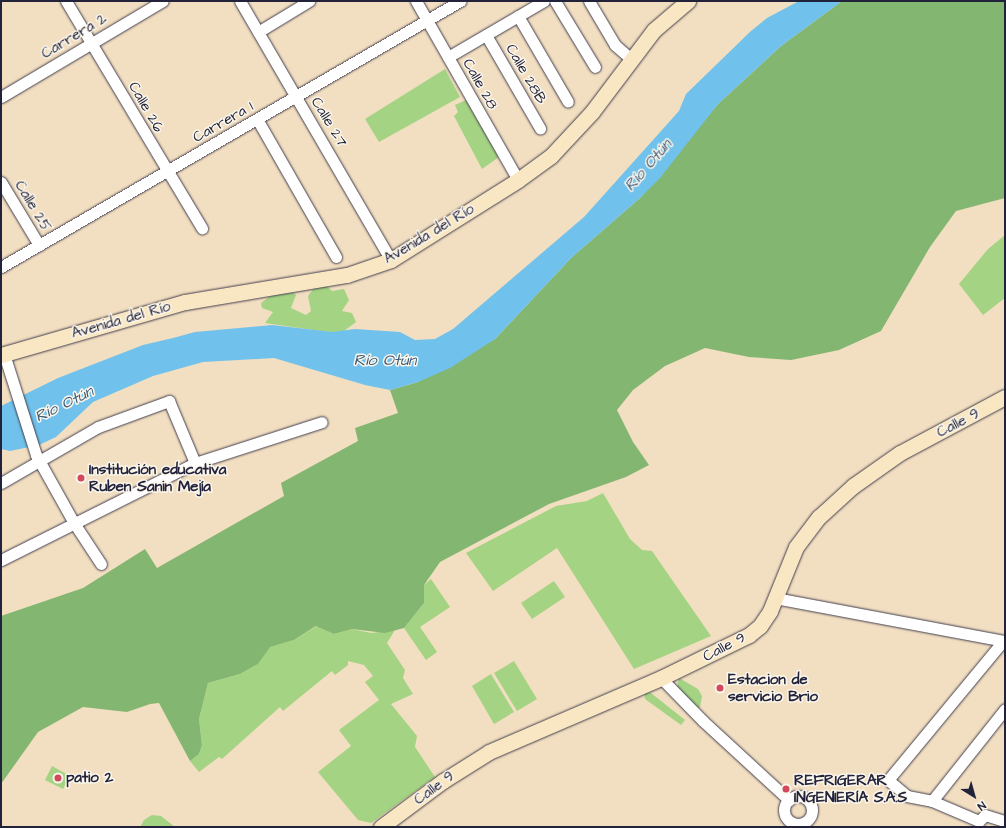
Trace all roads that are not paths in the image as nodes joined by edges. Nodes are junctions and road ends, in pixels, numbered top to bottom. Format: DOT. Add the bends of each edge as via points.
graph roads {
  1 [pos="66,1"];
  2 [pos="163,1"];
  3 [pos="240,1"];
  4 [pos="309,1"];
  5 [pos="416,1"];
  6 [pos="460,1"];
  7 [pos="544,1"];
  8 [pos="555,1"];
  9 [pos="589,1"];
  10 [pos="688,1"];
  11 [pos="518,16"];
  12 [pos="427,20"];
  13 [pos="258,32"];
  14 [pos="486,35"];
  15 [pos="92,44"];
  16 [pos="448,57"];
  17 [pos="632,60"];
  18 [pos="595,67"];
  19 [pos="1,96"];
  20 [pos="296,96"];
  21 [pos="568,102"];
  22 [pos="257,119"];
  23 [pos="540,128"];
  24 [pos="167,172"];
  25 [pos="518,180"];
  26 [pos="1,182"];
  27 [pos="202,228"];
  28 [pos="39,245"];
  29 [pos="336,257"];
  30 [pos="391,260"];
  31 [pos="1,267"];
  32 [pos="2,355"];
  33 [pos="1005,397"];
  34 [pos="322,422"];
  35 [pos="38,459"];
  36 [pos="195,463"];
  37 [pos="1,483"];
  38 [pos="74,523"];
  39 [pos="1,560"];
  40 [pos="102,564"];
  41 [pos="775,598"];
  42 [pos="1004,641"];
  43 [pos="661,678"];
  44 [pos="1005,709"];
  45 [pos="789,800"];
  46 [pos="932,800"];
  47 [pos="809,819"];
  48 [pos="1005,821"];
  49 [pos="787,824"];
  50 [pos="381,827"];
  51 [pos="817,827"];
  1 -- 15 [label="street, Calle 26"];
  2 -- 15 [label="street, Carrera 2"];
  3 -- 13 [label="street, Calle 27"];
  4 -- 13 [label="street"];
  5 -- 12 [label="street, Calle 28"];
  6 -- 12 [label="street, Carrera 1"];
  7 -- 11 [label="street"];
  8 -- 18 [label="street"];
  9 -- 17 [label="street" via="615,45"];
  10 -- 17 [label="main road, Avenida del Río" via="654,30"];
  11 -- 14 [label="street"];
  11 -- 21 [label="street, Calle 28B"];
  12 -- 16 [label="street, Calle 28"];
  12 -- 20 [label="street, Carrera 1"];
  13 -- 20 [label="street, Calle 27"];
  14 -- 16 [label="street"];
  14 -- 23 [label="street, Calle 28B"];
  15 -- 19 [label="street, Carrera 2"];
  15 -- 24 [label="street, Calle 26"];
  16 -- 25 [label="street, Calle 28"];
  17 -- 25 [label="main road, Avenida del Río" via="574,133"];
  20 -- 22 [label="street, Carrera 1"];
  20 -- 30 [label="street, Calle 27"];
  22 -- 24 [label="street, Carrera 1"];
  22 -- 29 [label="street"];
  24 -- 27 [label="street, Calle 26"];
  24 -- 28 [label="street, Carrera 1"];
  25 -- 30 [label="main road, Avenida del Río"];
  26 -- 28 [label="street, Calle 25"];
  28 -- 31 [label="street, Carrera 1"];
  30 -- 32 [label="main road, Avenida del Río" via="347,275 185,302"];
  32 -- 35 [label="street" via="15,385"];
  33 -- 41 [label="main road, Calle 9" via="900,453 853,486 819,517 796,547"];
  34 -- 36 [label="street"];
  35 -- 36 [label="street" via="98,427 169,401"];
  35 -- 37 [label="street"];
  35 -- 38 [label="street"];
  36 -- 38 [label="street"];
  38 -- 39 [label="street"];
  38 -- 40 [label="street"];
  41 -- 42 [label="street"];
  41 -- 43 [label="main road, Calle 9" via="764,620 749,635"];
  42 -- 46 [label="street" via="888,780 907,796"];
  43 -- 45 [label="street" via="703,722"];
  43 -- 50 [label="main road, Calle 9" via="489,752 443,781"];
  44 -- 46 [label="street"];
  45 -- 47 [label="street" via="797,796 810,802 812,811"];
  45 -- 49 [label="street" via="784,814"];
  46 -- 48 [label="street" via="978,821 985,815"];
  47 -- 49 [label="street" via="802,824"];
  47 -- 51 [label="street"];
}
